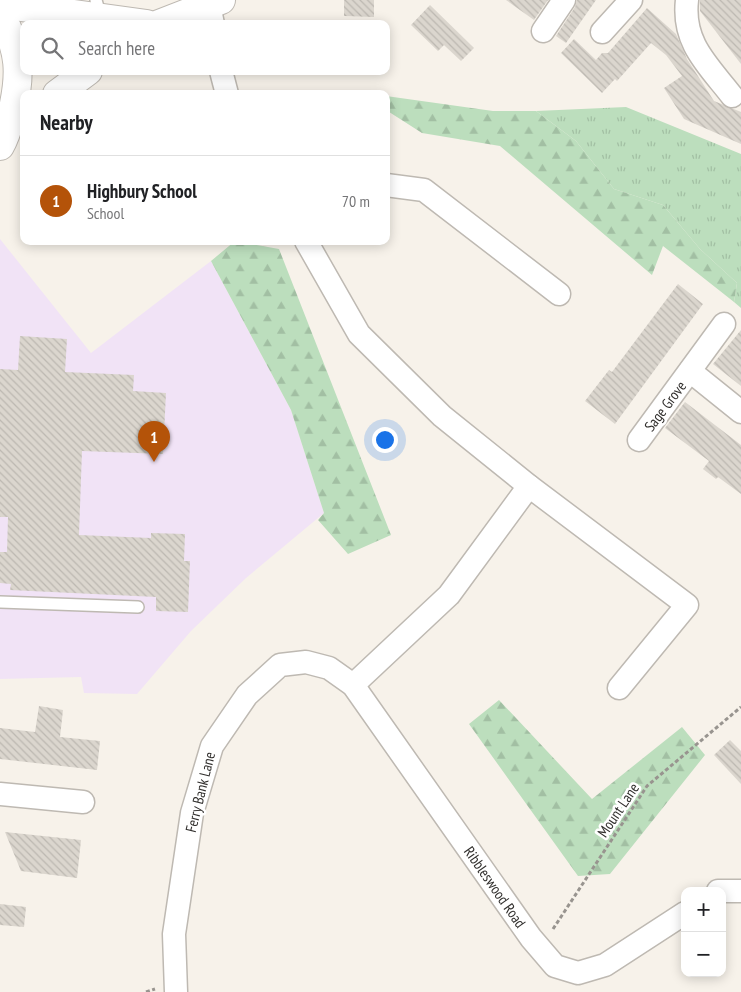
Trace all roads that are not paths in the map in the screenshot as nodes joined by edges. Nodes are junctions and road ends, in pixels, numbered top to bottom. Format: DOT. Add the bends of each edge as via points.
graph roads {
  1 [pos="564,0"];
  2 [pos="631,0"];
  3 [pos="688,0"];
  4 [pos="0,4"];
  5 [pos="99,9"];
  6 [pos="214,10"];
  7 [pos="0,15"];
  8 [pos="134,20"];
  9 [pos="175,20"];
  10 [pos="543,31"];
  11 [pos="602,32"];
  12 [pos="83,75"];
  13 [pos="222,75"];
  14 [pos="62,90"];
  15 [pos="226,90"];
  16 [pos="732,96"];
  17 [pos="7,136"];
  18 [pos="390,185"];
  19 [pos="308,245"];
  20 [pos="559,294"];
  21 [pos="724,324"];
  22 [pos="690,371"];
  23 [pos="741,412"];
  24 [pos="639,440"];
  25 [pos="530,486"];
  26 [pos="0,602"];
  27 [pos="138,607"];
  28 [pos="353,684"];
  29 [pos="619,688"];
  30 [pos="0,794"];
  31 [pos="83,802"];
  32 [pos="726,891"];
  33 [pos="741,892"];
  34 [pos="681,915"];
  35 [pos="176,992"];
  1 -- 10 [label="street"];
  2 -- 11 [label="street"];
  3 -- 16 [label="street" via="686,14 694,47"];
  4 -- 5 [label="street"];
  5 -- 8 [label="street"];
  6 -- 9 [label="street"];
  7 -- 17 [label="street" via="12,34 19,85"];
  12 -- 14 [label="street"];
  13 -- 15 [label="street"];
  18 -- 20 [label="street" via="424,190"];
  19 -- 25 [label="street" via="360,334 442,416"];
  21 -- 22 [label="street, Sage Grove"];
  22 -- 23 [label="street, Sage Grove"];
  22 -- 24 [label="street, Sage Grove"];
  25 -- 28 [label="street" via="449,595"];
  25 -- 29 [label="street" via="687,605"];
  26 -- 27 [label="lane"];
  28 -- 34 [label="street, Ribbleswood Road" via="536,945 555,966 578,973 605,965"];
  28 -- 35 [label="street, Ferry Bank Lane" via="329,668 306,662 280,665 248,695 212,746 192,812 174,934"];
  30 -- 31 [label="street"];
  32 -- 33 [label="street"];
}
